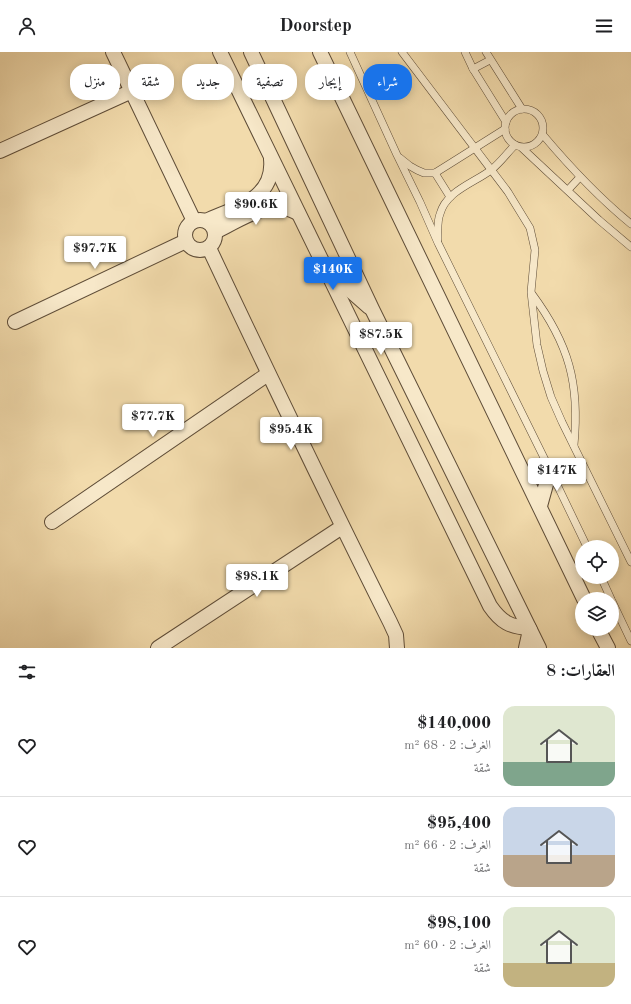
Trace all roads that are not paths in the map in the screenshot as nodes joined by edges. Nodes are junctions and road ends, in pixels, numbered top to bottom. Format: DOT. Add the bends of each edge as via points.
graph roads {
  1 [pos="113,52"];
  2 [pos="220,52"];
  3 [pos="251,52"];
  4 [pos="320,52"];
  5 [pos="350,52"];
  6 [pos="402,52"];
  7 [pos="465,52"];
  8 [pos="486,52"];
  9 [pos="490,60"];
  10 [pos="473,69"];
  11 [pos="128,84"];
  12 [pos="128,94"];
  13 [pos="136,100"];
  14 [pos="522,109"];
  15 [pos="506,125"];
  16 [pos="542,135"];
  17 [pos="519,146"];
  18 [pos="475,148"];
  19 [pos="0,151"];
  20 [pos="397,155"];
  21 [pos="271,156"];
  22 [pos="491,169"];
  23 [pos="435,172"];
  24 [pos="580,177"];
  25 [pos="568,190"];
  26 [pos="450,197"];
  27 [pos="298,213"];
  28 [pos="631,224"];
  29 [pos="205,225"];
  30 [pos="186,241"];
  31 [pos="438,243"];
  32 [pos="631,247"];
  33 [pos="209,248"];
  34 [pos="317,250"];
  35 [pos="531,292"];
  36 [pos="372,310"];
  37 [pos="15,322"];
  38 [pos="268,374"];
  39 [pos="574,446"];
  40 [pos="550,470"];
  41 [pos="540,506"];
  42 [pos="52,522"];
  43 [pos="342,527"];
  44 [pos="584,540"];
  45 [pos="631,562"];
  46 [pos="581,592"];
  47 [pos="619,615"];
  48 [pos="530,629"];
  49 [pos="602,636"];
  50 [pos="631,641"];
  51 [pos="158,648"];
  52 [pos="397,648"];
  53 [pos="526,648"];
  54 [pos="539,648"];
  55 [pos="608,648"];
  1 -- 11 [label="street"];
  2 -- 21 [label="street"];
  3 -- 36 [label="street"];
  4 -- 41 [label="street"];
  5 -- 20 [label="lane"];
  6 -- 18 [label="lane"];
  7 -- 10 [label="lane"];
  8 -- 9 [label="lane"];
  9 -- 10 [label="lane"];
  9 -- 14 [label="lane"];
  10 -- 15 [label="lane"];
  12 -- 19 [label="street"];
  13 -- 29 [label="street"];
  14 -- 15 [label="lane" via="512,113"];
  14 -- 16 [label="lane" via="532,111 540,117 544,126"];
  15 -- 17 [label="lane" via="508,138"];
  15 -- 18 [label="lane"];
  16 -- 17 [label="lane" via="534,145"];
  16 -- 24 [label="lane"];
  17 -- 22 [label="lane"];
  17 -- 25 [label="lane"];
  18 -- 22 [label="lane"];
  18 -- 23 [label="lane"];
  20 -- 23 [label="lane" via="417,170 424,173"];
  20 -- 31 [label="lane"];
  21 -- 27 [label="street"];
  21 -- 29 [label="street" via="272,169 261,193"];
  22 -- 26 [label="lane"];
  22 -- 35 [label="lane" via="530,228 535,250"];
  23 -- 26 [label="lane"];
  24 -- 25 [label="lane"];
  24 -- 28 [label="lane"];
  25 -- 32 [label="lane"];
  26 -- 31 [label="lane" via="439,215"];
  27 -- 29 [label="street" via="277,206"];
  27 -- 34 [label="street"];
  29 -- 30 [label="street" via="187,227"];
  29 -- 33 [label="street" via="215,240"];
  30 -- 33 [label="street" via="189,246 199,250"];
  30 -- 37 [label="street"];
  31 -- 40 [label="lane"];
  33 -- 38 [label="street"];
  34 -- 36 [label="street" via="333,272"];
  34 -- 48 [label="street" via="490,606 496,616 506,623 517,628"];
  35 -- 39 [label="lane" via="543,371 554,404"];
  35 -- 39 [label="lane" via="560,339 569,365 575,392"];
  36 -- 48 [label="street"];
  38 -- 42 [label="street"];
  38 -- 43 [label="street"];
  39 -- 45 [label="lane"];
  40 -- 41 [label="street"];
  40 -- 44 [label="lane"];
  41 -- 46 [label="street"];
  43 -- 51 [label="street"];
  43 -- 52 [label="street" via="396,635"];
  47 -- 50 [label="lane"];
  48 -- 53 [label="street"];
  48 -- 54 [label="street"];
  49 -- 55 [label="street"];
}
